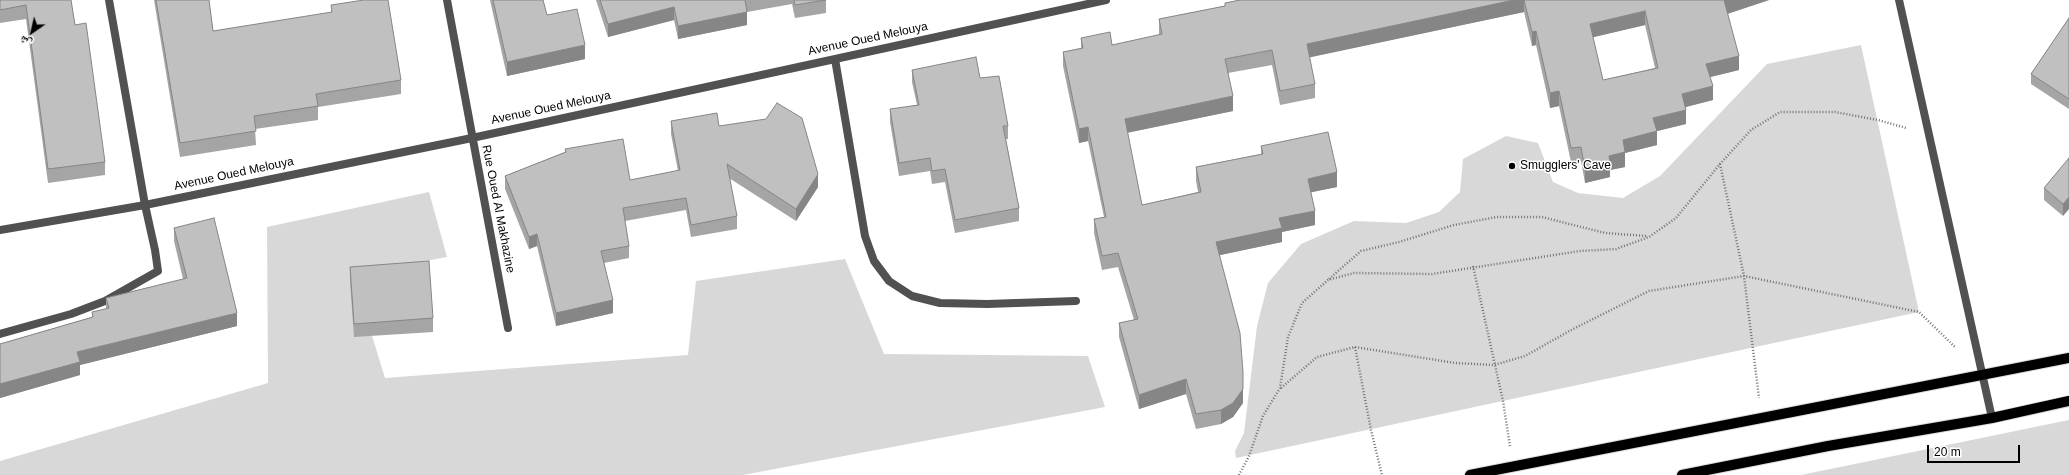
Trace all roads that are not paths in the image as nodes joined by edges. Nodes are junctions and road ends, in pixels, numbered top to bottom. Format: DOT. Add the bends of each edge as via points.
graph roads {
  1 [pos="109,0"];
  2 [pos="447,0"];
  3 [pos="1106,0"];
  4 [pos="1899,0"];
  5 [pos="836,59"];
  6 [pos="472,138"];
  7 [pos="145,205"];
  8 [pos="0,230"];
  9 [pos="1076,302"];
  10 [pos="508,328"];
  11 [pos="0,334"];
  12 [pos="2069,358"];
  13 [pos="1982,375"];
  14 [pos="2069,401"];
  15 [pos="1992,418"];
  16 [pos="1470,475"];
  17 [pos="1682,475"];
  1 -- 7 [label="street"];
  2 -- 6 [label="street, Rue Oued Al Makhazine"];
  3 -- 5 [label="street, Avenue Oued Melouya"];
  4 -- 13 [label="street"];
  5 -- 6 [label="street, Avenue Oued Melouya"];
  5 -- 9 [label="street" via="865,236 874,261 889,282 912,296 940,303"];
  6 -- 7 [label="street, Avenue Oued Melouya"];
  6 -- 10 [label="street, Rue Oued Al Makhazine"];
  7 -- 8 [label="street, Avenue Oued Melouya"];
  7 -- 11 [label="street" via="158,271 105,301 71,314"];
  12 -- 13 [label="main road"];
  13 -- 15 [label="street"];
  13 -- 16 [label="main road"];
  14 -- 15 [label="main road"];
  15 -- 17 [label="main road" via="1828,446"];
}
